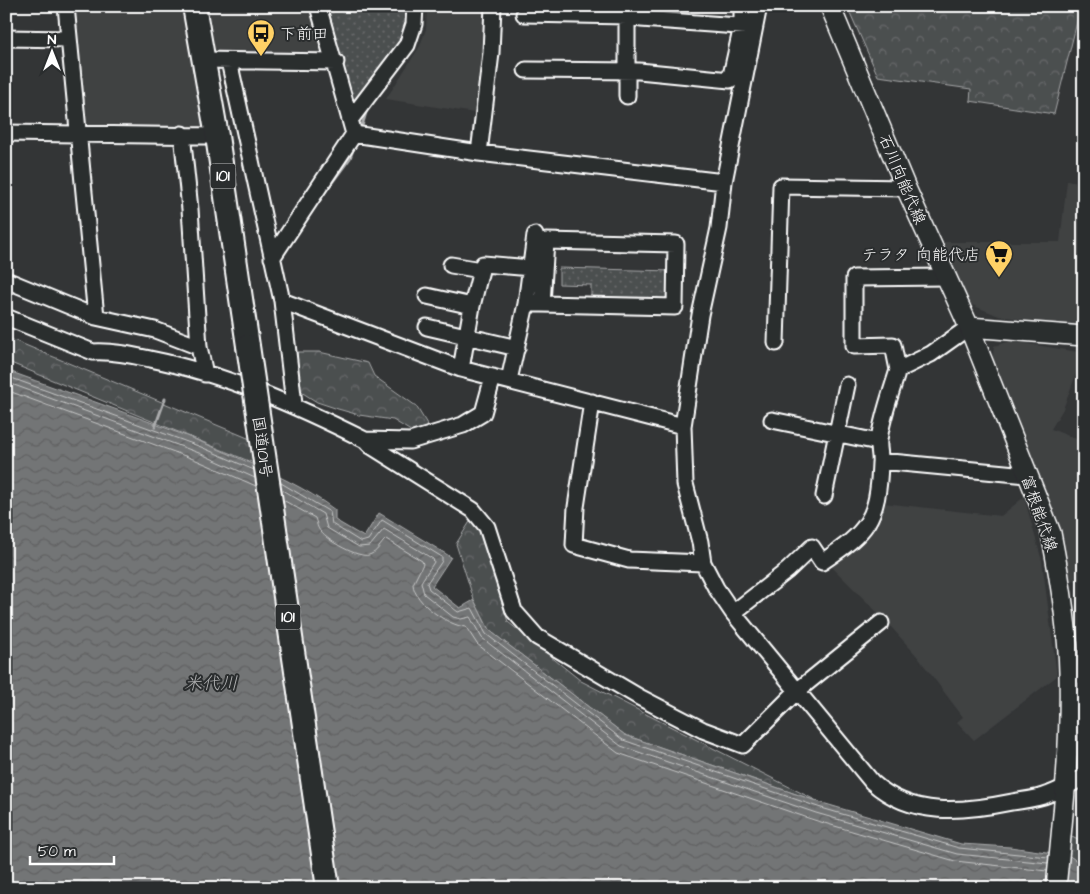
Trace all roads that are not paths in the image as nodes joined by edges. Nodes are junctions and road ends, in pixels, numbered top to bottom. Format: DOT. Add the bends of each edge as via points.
graph roads {
  1 [pos="66,6"];
  2 [pos="194,6"];
  3 [pos="318,6"];
  4 [pos="415,6"];
  5 [pos="493,6"];
  6 [pos="742,6"];
  7 [pos="759,6"];
  8 [pos="830,6"];
  9 [pos="627,11"];
  10 [pos="524,14"];
  11 [pos="749,27"];
  12 [pos="6,38"];
  13 [pos="68,40"];
  14 [pos="204,60"];
  15 [pos="229,61"];
  16 [pos="336,62"];
  17 [pos="526,70"];
  18 [pos="627,71"];
  19 [pos="627,96"];
  20 [pos="352,127"];
  21 [pos="6,133"];
  22 [pos="79,134"];
  23 [pos="182,134"];
  24 [pos="218,136"];
  25 [pos="479,153"];
  26 [pos="724,182"];
  27 [pos="906,188"];
  28 [pos="535,235"];
  29 [pos="272,258"];
  30 [pos="451,265"];
  31 [pos="531,268"];
  32 [pos="481,270"];
  33 [pos="945,277"];
  34 [pos="6,280"];
  35 [pos="427,296"];
  36 [pos="282,301"];
  37 [pos="526,304"];
  38 [pos="542,304"];
  39 [pos="472,306"];
  40 [pos="6,317"];
  41 [pos="96,317"];
  42 [pos="427,327"];
  43 [pos="969,327"];
  44 [pos="468,336"];
  45 [pos="1084,336"];
  46 [pos="776,343"];
  47 [pos="198,347"];
  48 [pos="517,348"];
  49 [pos="461,368"];
  50 [pos="898,370"];
  51 [pos="205,374"];
  52 [pos="493,376"];
  53 [pos="509,380"];
  54 [pos="847,385"];
  55 [pos="592,402"];
  56 [pos="294,404"];
  57 [pos="772,420"];
  58 [pos="682,426"];
  59 [pos="836,434"];
  60 [pos="365,440"];
  61 [pos="878,442"];
  62 [pos="881,461"];
  63 [pos="1027,475"];
  64 [pos="824,496"];
  65 [pos="703,563"];
  66 [pos="734,613"];
  67 [pos="881,623"];
  68 [pos="1077,676"];
  69 [pos="797,691"];
  70 [pos="1084,777"];
  71 [pos="1065,787"];
  72 [pos="328,888"];
  73 [pos="1056,888"];
  1 -- 13 [label="street"];
  2 -- 14 [label="highway, 国道101号 / 101"];
  3 -- 16 [label="street"];
  4 -- 20 [label="street" via="414,24 407,45"];
  5 -- 25 [label="street" via="491,54"];
  6 -- 11 [label="street"];
  7 -- 11 [label="street"];
  8 -- 27 [label="main road, 石川向能代線"];
  9 -- 10 [label="street"];
  9 -- 11 [label="street" via="641,19"];
  9 -- 18 [label="street"];
  11 -- 18 [label="street" via="730,80"];
  11 -- 26 [label="street"];
  12 -- 13 [label="street"];
  13 -- 22 [label="street"];
  14 -- 15 [label="street"];
  14 -- 24 [label="highway, 国道101号 / 101"];
  15 -- 16 [label="street"];
  15 -- 29 [label="street"];
  16 -- 20 [label="street"];
  17 -- 18 [label="street"];
  18 -- 19 [label="street"];
  20 -- 25 [label="street"];
  20 -- 29 [label="street"];
  21 -- 22 [label="street"];
  22 -- 23 [label="street"];
  22 -- 41 [label="street"];
  23 -- 24 [label="street"];
  23 -- 47 [label="street"];
  24 -- 72 [label="highway, 国道101号 / 101, bridge"];
  25 -- 26 [label="street"];
  26 -- 58 [label="street" via="719,228 700,315"];
  27 -- 33 [label="main road, 石川向能代線"];
  27 -- 46 [label="street" via="781,186"];
  28 -- 31 [label="street"];
  29 -- 36 [label="street"];
  30 -- 32 [label="street"];
  31 -- 32 [label="street" via="483,264"];
  31 -- 37 [label="street"];
  32 -- 39 [label="street"];
  33 -- 43 [label="main road, 石川向能代線"];
  33 -- 50 [label="street" via="854,278 854,346 893,345"];
  34 -- 41 [label="street"];
  35 -- 39 [label="street"];
  36 -- 49 [label="street"];
  36 -- 56 [label="street"];
  37 -- 38 [label="street"];
  37 -- 48 [label="street"];
  38 -- 38 [label="street" via="675,307 676,244 546,242"];
  39 -- 44 [label="street"];
  40 -- 51 [label="street" via="93,352 109,351 184,366"];
  41 -- 47 [label="street" via="155,330"];
  42 -- 44 [label="street"];
  43 -- 45 [label="main road"];
  43 -- 50 [label="street" via="931,354"];
  43 -- 63 [label="main road, 富根能代線"];
  44 -- 48 [label="street"];
  44 -- 49 [label="street"];
  47 -- 51 [label="street"];
  48 -- 53 [label="street"];
  49 -- 52 [label="street"];
  50 -- 61 [label="street"];
  51 -- 56 [label="street"];
  52 -- 53 [label="street"];
  52 -- 60 [label="street" via="484,413 462,425 410,440"];
  53 -- 55 [label="street"];
  54 -- 59 [label="street"];
  55 -- 58 [label="street"];
  55 -- 65 [label="street" via="576,507 574,545 630,560"];
  56 -- 60 [label="street"];
  57 -- 59 [label="street"];
  58 -- 65 [label="street" via="685,484"];
  59 -- 61 [label="street"];
  59 -- 64 [label="street"];
  60 -- 69 [label="street" via="473,510 487,527 514,611 536,637 587,668 703,730 743,745"];
  61 -- 62 [label="street"];
  62 -- 63 [label="street"];
  62 -- 66 [label="street" via="877,502 870,521 858,537 822,562 812,547"];
  63 -- 68 [label="main road, 富根能代線" via="1051,533 1064,619"];
  65 -- 66 [label="street"];
  66 -- 69 [label="street"];
  67 -- 69 [label="street"];
  68 -- 71 [label="main road, 富根能代線"];
  69 -- 71 [label="street" via="872,782 903,802 944,810 972,810 1047,795"];
  70 -- 71 [label="street"];
  71 -- 73 [label="main road, 富根能代線"];
}
